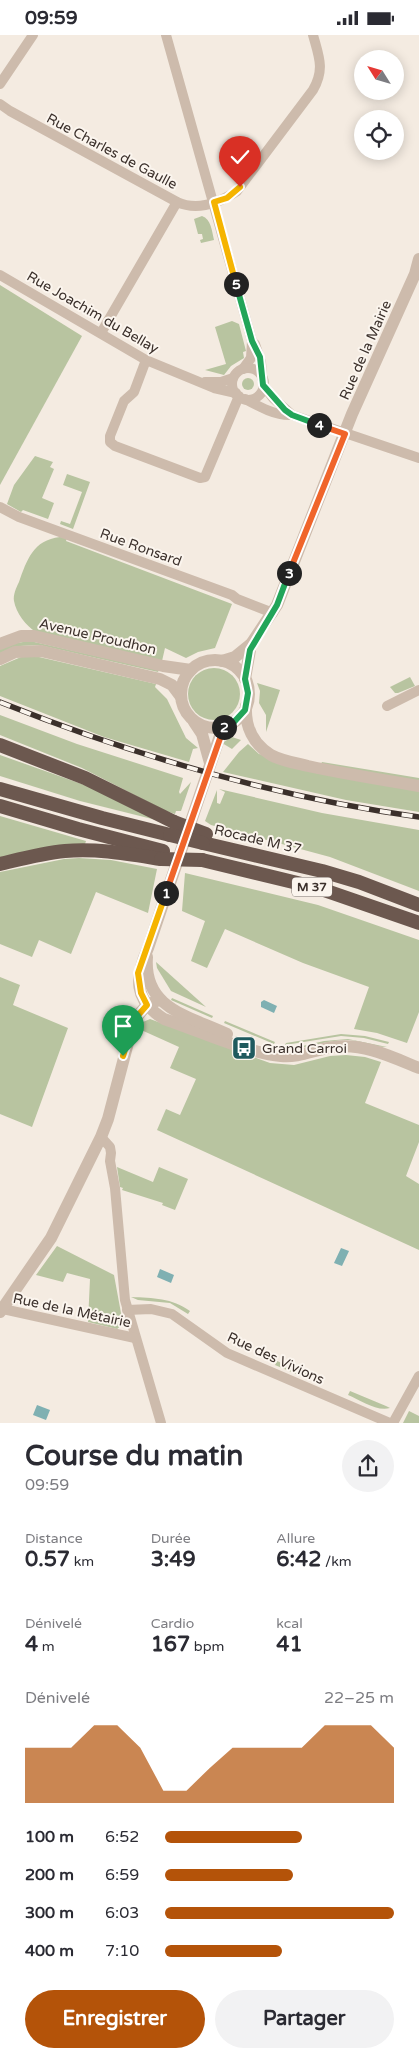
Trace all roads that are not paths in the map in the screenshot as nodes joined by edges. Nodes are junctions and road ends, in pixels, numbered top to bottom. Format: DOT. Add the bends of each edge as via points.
graph roads {
  1 [pos="33,35"];
  2 [pos="166,35"];
  3 [pos="313,35"];
  4 [pos="0,84"];
  5 [pos="0,104"];
  6 [pos="177,202"];
  7 [pos="214,202"];
  8 [pos="419,259"];
  9 [pos="0,275"];
  10 [pos="101,333"];
  11 [pos="252,341"];
  12 [pos="146,360"];
  13 [pos="243,369"];
  14 [pos="233,377"];
  15 [pos="201,381"];
  16 [pos="263,382"];
  17 [pos="240,396"];
  18 [pos="292,415"];
  19 [pos="345,434"];
  20 [pos="419,458"];
  21 [pos="0,507"];
  22 [pos="273,613"];
  23 [pos="0,643"];
  24 [pos="251,645"];
  25 [pos="0,659"];
  26 [pos="222,661"];
  27 [pos="191,670"];
  28 [pos="245,679"];
  29 [pos="419,689"];
  30 [pos="181,697"];
  31 [pos="246,706"];
  32 [pos="387,706"];
  33 [pos="194,721"];
  34 [pos="225,726"];
  35 [pos="250,734"];
  36 [pos="3,745"];
  37 [pos="210,763"];
  38 [pos="419,786"];
  39 [pos="0,789"];
  40 [pos="0,806"];
  41 [pos="172,829"];
  42 [pos="162,855"];
  43 [pos="0,864"];
  44 [pos="419,905"];
  45 [pos="419,923"];
  46 [pos="148,948"];
  47 [pos="159,1000"];
  48 [pos="147,1005"];
  49 [pos="260,1051"];
  50 [pos="419,1068"];
  51 [pos="101,1137"];
  52 [pos="94,1152"];
  53 [pos="110,1161"];
  54 [pos="1,1310"];
  55 [pos="127,1310"];
  56 [pos="135,1338"];
  57 [pos="419,1377"];
  58 [pos="161,1423"];
  59 [pos="391,1423"];
  1 -- 4 [label="street"];
  2 -- 7 [label="street"];
  3 -- 7 [label="street, Rue Charles de Gaulle" via="321,65 313,90 237,191"];
  5 -- 6 [label="street, Rue Charles de Gaulle"];
  6 -- 7 [label="street, Rue Charles de Gaulle" via="195,207"];
  6 -- 10 [label="street"];
  7 -- 11 [label="street"];
  8 -- 19 [label="street, Rue de la Mairie" via="415,275"];
  9 -- 10 [label="street, Rue Joachim du Bellay"];
  10 -- 12 [label="street, Rue Joachim du Bellay"];
  11 -- 13 [label="street" via="251,357"];
  11 -- 16 [label="street" via="260,357"];
  12 -- 15 [label="street, Rue Joachim du Bellay"];
  12 -- 17 [label="street" via="134,392 124,401 110,436 115,446 202,478 207,475"];
  13 -- 14 [label="street"];
  13 -- 16 [label="street" via="254,369"];
  14 -- 15 [label="street, Rue Joachim du Bellay" via="221,382"];
  14 -- 17 [label="street" via="232,386"];
  15 -- 17 [label="street, Rue Joachim du Bellay"];
  16 -- 17 [label="street" via="257,396"];
  16 -- 18 [label="street, Rue Joachim du Bellay" via="273,398"];
  17 -- 18 [label="street, Rue Joachim du Bellay" via="282,415"];
  18 -- 19 [label="street, Rue Joachim du Bellay"];
  19 -- 20 [label="street, Rue Joachim du Bellay"];
  19 -- 22 [label="street, Rue de la Mairie"];
  21 -- 22 [label="street, Rue Ronsard"];
  22 -- 24 [label="street, Rue de la Mairie"];
  23 -- 27 [label="street, Avenue Proudhon" via="21,636 34,636"];
  24 -- 26 [label="street, Rue de la Mairie" via="235,657"];
  24 -- 28 [label="street, Rue de la Mairie"];
  25 -- 30 [label="street, Avenue Proudhon" via="24,651 41,651 160,679 172,685"];
  26 -- 27 [label="street" via="203,662"];
  26 -- 28 [label="street" via="236,667"];
  27 -- 30 [label="street" via="182,685"];
  28 -- 31 [label="street"];
  29 -- 32 [label="street"];
  30 -- 33 [label="street" via="185,710"];
  31 -- 34 [label="street" via="240,717"];
  31 -- 35 [label="street"];
  33 -- 34 [label="street" via="210,728"];
  33 -- 37 [label="street" via="202,734"];
  34 -- 35 [label="street"];
  34 -- 37 [label="street"];
  35 -- 38 [label="street" via="267,752 281,759"];
  36 -- 41 [label="highway" via="85,778"];
  37 -- 46 [label="street"];
  39 -- 41 [label="highway, Rocade M 37 / M 37" via="102,819"];
  40 -- 42 [label="highway, M 37"];
  41 -- 44 [label="highway, Rocade M 37 / M 37, bridge" via="359,882"];
  42 -- 43 [label="highway" via="78,850"];
  42 -- 45 [label="highway, M 37, bridge" via="202,860 318,888"];
  46 -- 47 [label="street" via="147,971"];
  46 -- 48 [label="street" via="138,973 141,993"];
  47 -- 48 [label="street"];
  47 -- 49 [label="street"];
  48 -- 49 [label="street" via="164,1019"];
  48 -- 51 [label="street" via="130,1028"];
  49 -- 50 [label="street" via="291,1056 332,1047 361,1048"];
  51 -- 52 [label="street"];
  51 -- 53 [label="street" via="110,1147"];
  52 -- 53 [label="street"];
  52 -- 54 [label="street" via="50,1237"];
  53 -- 55 [label="street"];
  54 -- 56 [label="street, Rue de la Métairie"];
  55 -- 56 [label="street"];
  55 -- 59 [label="street, Rue des Vivions" via="151,1309 172,1314 227,1353"];
  56 -- 58 [label="street"];
  57 -- 59 [label="street"];
}
